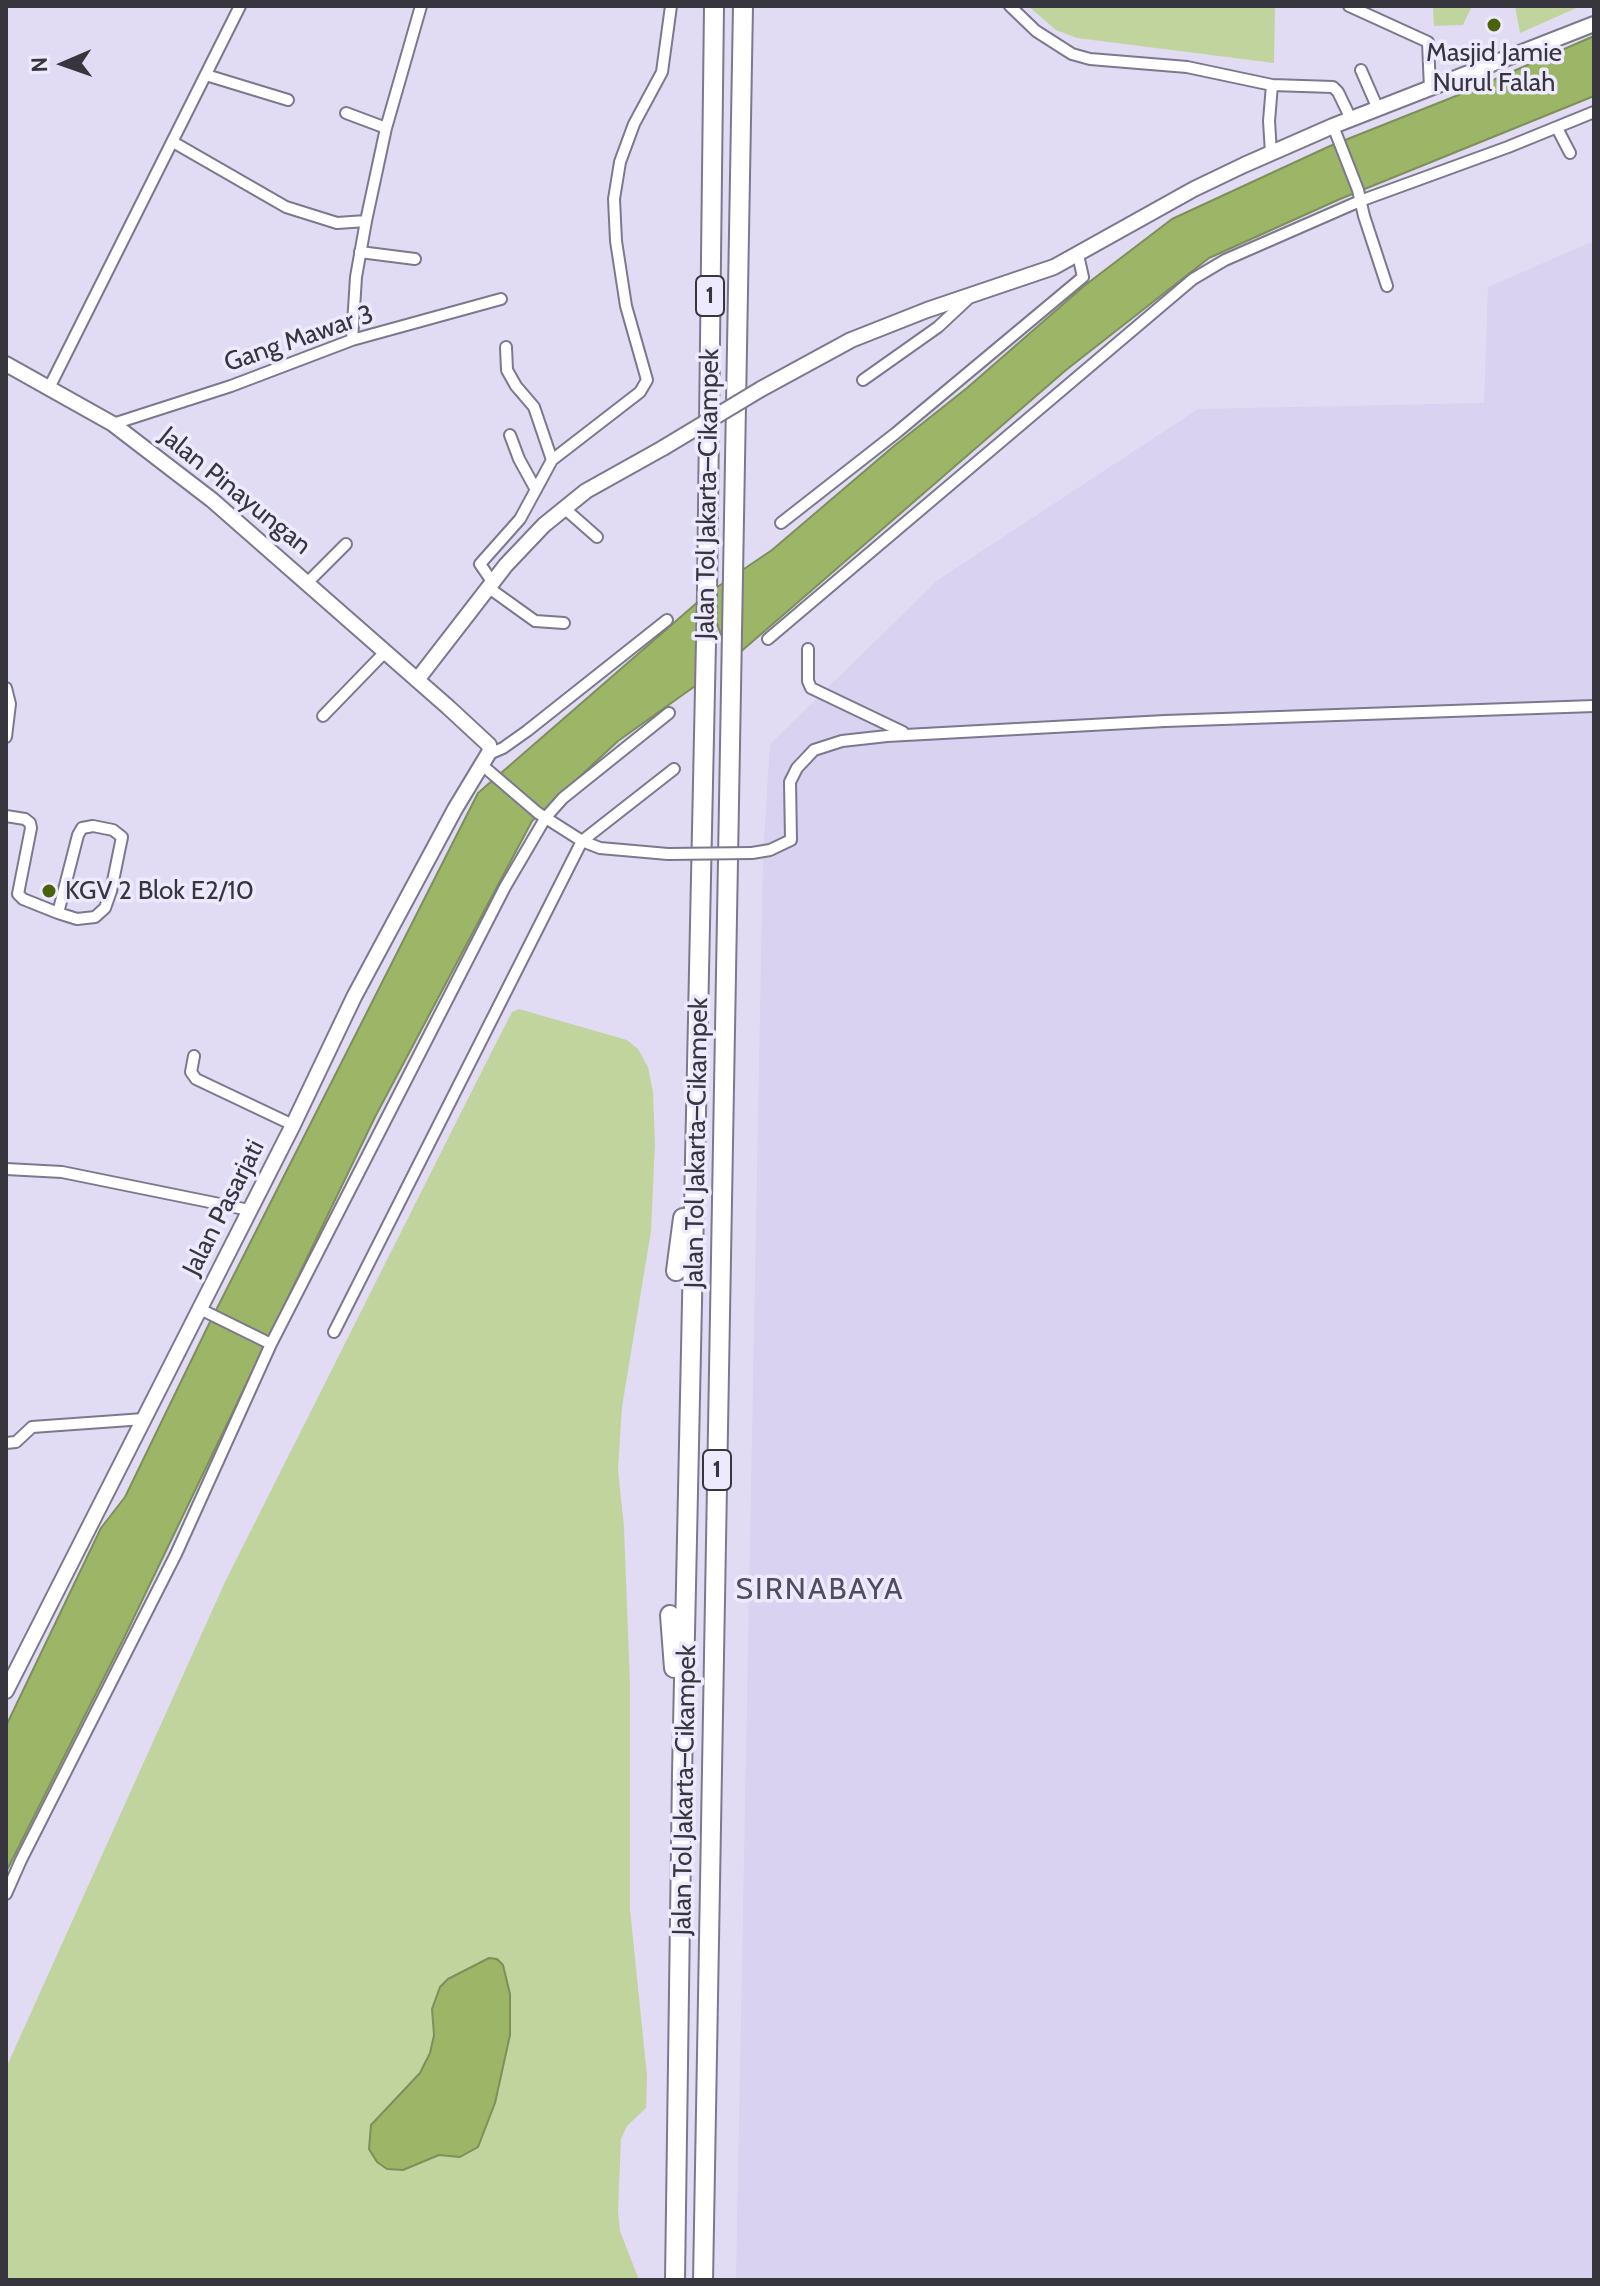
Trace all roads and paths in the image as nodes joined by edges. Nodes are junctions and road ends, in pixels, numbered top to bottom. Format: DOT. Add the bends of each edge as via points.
graph roads {
  1 [pos="421,6"];
  2 [pos="671,6"];
  3 [pos="714,6"];
  4 [pos="743,6"];
  5 [pos="1010,6"];
  6 [pos="1349,6"];
  7 [pos="235,8"];
  8 [pos="1594,24"];
  9 [pos="1361,70"];
  10 [pos="206,75"];
  11 [pos="1272,85"];
  12 [pos="1430,89"];
  13 [pos="288,100"];
  14 [pos="1378,109"];
  15 [pos="1594,112"];
  16 [pos="346,113"];
  17 [pos="1351,119"];
  18 [pos="386,128"];
  19 [pos="1557,128"];
  20 [pos="1337,133"];
  21 [pos="173,142"];
  22 [pos="1271,153"];
  23 [pos="1570,153"];
  24 [pos="1359,196"];
  25 [pos="366,221"];
  26 [pos="360,252"];
  27 [pos="1078,255"];
  28 [pos="415,259"];
  29 [pos="1387,286"];
  30 [pos="971,296"];
  31 [pos="501,299"];
  32 [pos="352,340"];
  33 [pos="506,347"];
  34 [pos="6,364"];
  35 [pos="863,380"];
  36 [pos="49,388"];
  37 [pos="113,424"];
  38 [pos="510,435"];
  39 [pos="552,460"];
  40 [pos="536,490"];
  41 [pos="564,508"];
  42 [pos="781,523"];
  43 [pos="597,537"];
  44 [pos="346,544"];
  45 [pos="308,582"];
  46 [pos="491,586"];
  47 [pos="667,620"];
  48 [pos="564,623"];
  49 [pos="768,639"];
  50 [pos="808,649"];
  51 [pos="386,651"];
  52 [pos="417,680"];
  53 [pos="6,688"];
  54 [pos="1594,706"];
  55 [pos="669,713"];
  56 [pos="323,716"];
  57 [pos="909,735"];
  58 [pos="6,737"];
  59 [pos="488,761"];
  60 [pos="674,769"];
  61 [pos="542,815"];
  62 [pos="6,816"];
  63 [pos="582,841"];
  64 [pos="58,913"];
  65 [pos="194,1056"];
  66 [pos="293,1125"];
  67 [pos="694,1159"];
  68 [pos="6,1169"];
  69 [pos="249,1210"];
  70 [pos="676,1271"];
  71 [pos="200,1309"];
  72 [pos="334,1332"];
  73 [pos="271,1344"];
  74 [pos="144,1419"];
  75 [pos="6,1443"];
  76 [pos="670,1615"];
  77 [pos="6,1691"];
  78 [pos="682,1774"];
  79 [pos="6,1894"];
  80 [pos="675,2280"];
  81 [pos="703,2280"];
  1 -- 18 [label="street"];
  2 -- 39 [label="street" via="662,72 634,124 614,199 626,306 647,380 640,392"];
  3 -- 67 [label="highway, Jalan Tol Jakarta–Cikampek / 1"];
  4 -- 81 [label="highway, Jalan Tol Jakarta–Cikampek / 1"];
  5 -- 11 [label="street" via="1072,54 1187,67"];
  6 -- 12 [label="street" via="1428,42"];
  7 -- 10 [label="street"];
  8 -- 12 [label="main road"];
  9 -- 14 [label="street"];
  10 -- 13 [label="street"];
  10 -- 21 [label="street"];
  11 -- 17 [label="street" via="1333,87"];
  11 -- 22 [label="street"];
  12 -- 14 [label="main road"];
  14 -- 17 [label="main road"];
  15 -- 19 [label="street"];
  16 -- 18 [label="street"];
  17 -- 20 [label="main road"];
  18 -- 25 [label="street"];
  19 -- 23 [label="street"];
  19 -- 24 [label="street"];
  20 -- 22 [label="main road"];
  20 -- 24 [label="street"];
  21 -- 25 [label="street" via="286,207 337,223"];
  21 -- 36 [label="street"];
  22 -- 27 [label="main road" via="1194,189"];
  24 -- 29 [label="street"];
  24 -- 49 [label="street" via="1193,279"];
  25 -- 26 [label="street"];
  26 -- 28 [label="street"];
  26 -- 32 [label="street"];
  27 -- 30 [label="main road"];
  27 -- 42 [label="street" via="1081,280"];
  30 -- 35 [label="street" via="938,327"];
  30 -- 41 [label="main road, bridge" via="851,340 605,479"];
  31 -- 32 [label="street, Gang Mawar 3"];
  32 -- 37 [label="street, Gang Mawar 3"];
  33 -- 39 [label="street" via="507,370 534,407"];
  34 -- 36 [label="main road, Jalan Pinayungan"];
  36 -- 37 [label="main road, Jalan Pinayungan"];
  37 -- 45 [label="main road, Jalan Pinayungan"];
  38 -- 40 [label="street"];
  39 -- 40 [label="street"];
  40 -- 46 [label="street" via="520,519 480,564"];
  41 -- 43 [label="street"];
  41 -- 46 [label="main road"];
  44 -- 45 [label="street"];
  45 -- 51 [label="main road, Jalan Pinayungan"];
  46 -- 48 [label="street" via="535,621"];
  46 -- 52 [label="main road"];
  47 -- 59 [label="street"];
  50 -- 57 [label="street" via="811,688"];
  51 -- 52 [label="main road, Jalan Pinayungan"];
  51 -- 56 [label="street"];
  52 -- 59 [label="main road, Jalan Pinayungan" via="489,745"];
  53 -- 58 [label="street"];
  54 -- 57 [label="street"];
  55 -- 61 [label="street"];
  57 -- 63 [label="street, bridge" via="842,741 809,754 790,782 791,840 770,850 668,854 600,848"];
  59 -- 61 [label="street"];
  59 -- 66 [label="main road, Jalan Pasarjati" via="455,809 354,997"];
  60 -- 63 [label="street"];
  61 -- 63 [label="street"];
  61 -- 73 [label="street"];
  62 -- 64 [label="street" via="25,819 31,828 18,894"];
  63 -- 72 [label="street"];
  64 -- 64 [label="street" via="88,919 105,908 122,842 119,833 82,828"];
  65 -- 66 [label="street" via="191,1072 196,1079"];
  66 -- 69 [label="main road, Jalan Pasarjati"];
  67 -- 70 [label="highway"];
  67 -- 78 [label="highway, Jalan Tol Jakarta–Cikampek / 1"];
  68 -- 69 [label="street" via="62,1172"];
  69 -- 71 [label="main road, Jalan Pasarjati"];
  71 -- 73 [label="street"];
  71 -- 74 [label="main road, Jalan Pasarjati"];
  73 -- 79 [label="street" via="176,1554"];
  74 -- 75 [label="street" via="32,1427 16,1442"];
  74 -- 77 [label="main road, Jalan Pasarjati"];
  76 -- 78 [label="highway"];
  78 -- 80 [label="highway, Jalan Tol Jakarta–Cikampek / 1"];
}
